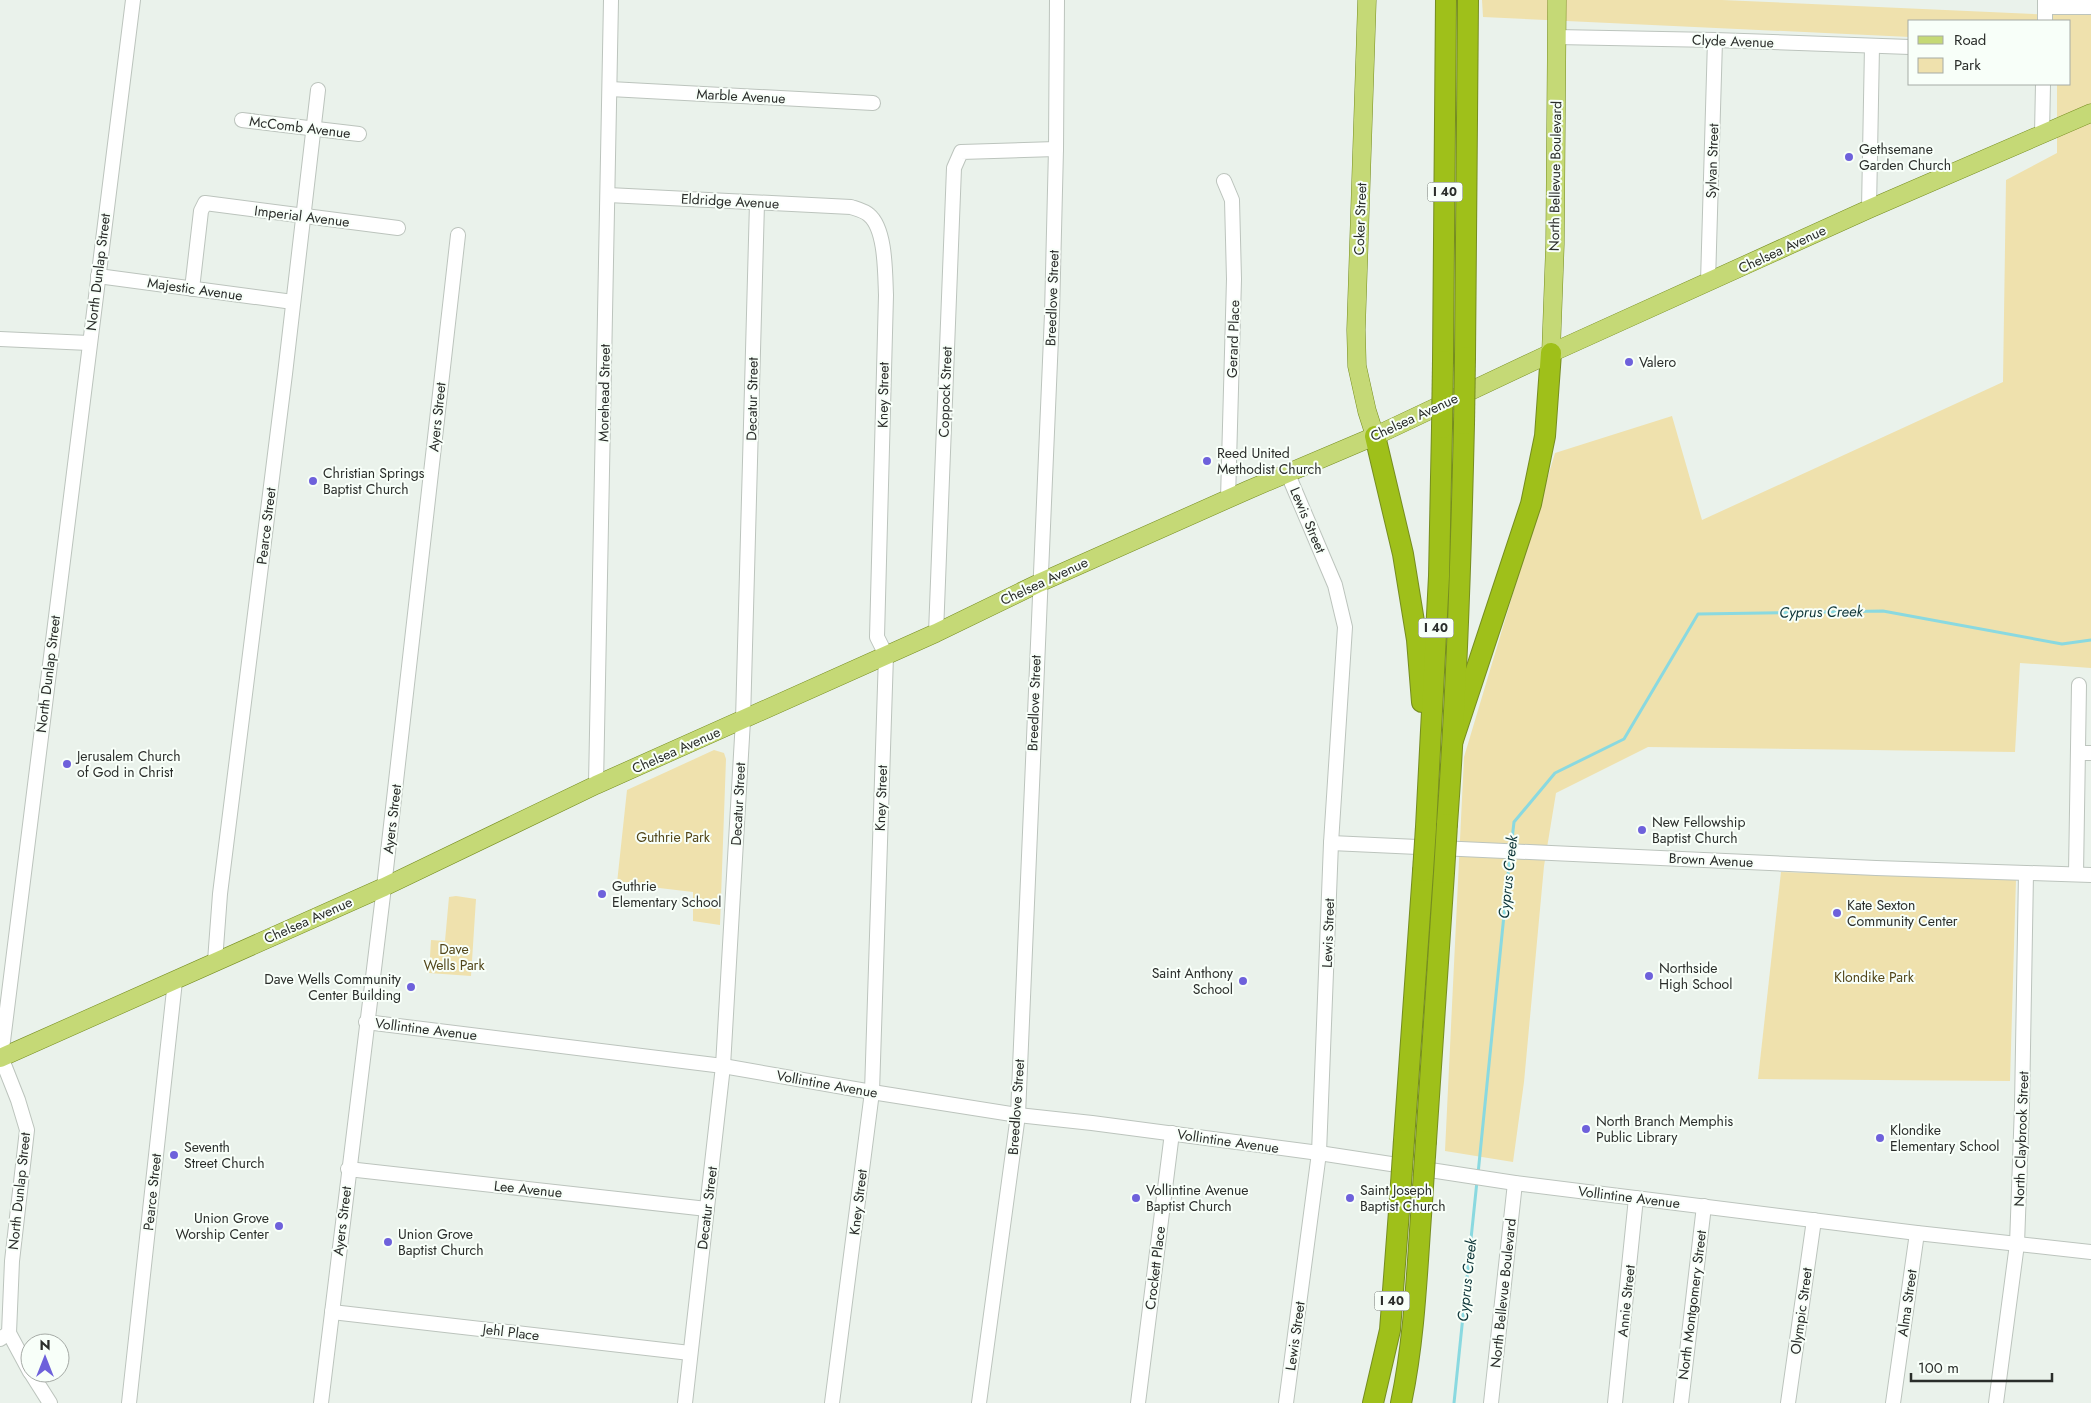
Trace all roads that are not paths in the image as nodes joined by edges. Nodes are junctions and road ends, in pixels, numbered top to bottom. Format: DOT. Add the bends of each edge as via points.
graph roads {
  1 [pos="133,0"];
  2 [pos="611,0"];
  3 [pos="1057,0"];
  4 [pos="1367,0"];
  5 [pos="1446,0"];
  6 [pos="1468,0"];
  7 [pos="1557,0"];
  8 [pos="2045,3"];
  9 [pos="2091,7"];
  10 [pos="2045,20"];
  11 [pos="1556,37"];
  12 [pos="1715,40"];
  13 [pos="1872,46"];
  14 [pos="1908,47"];
  15 [pos="2043,85"];
  16 [pos="610,89"];
  17 [pos="318,90"];
  18 [pos="873,103"];
  19 [pos="2091,113"];
  20 [pos="242,120"];
  21 [pos="314,128"];
  22 [pos="358,134"];
  23 [pos="2042,134"];
  24 [pos="1056,149"];
  25 [pos="1224,181"];
  26 [pos="608,195"];
  27 [pos="756,203"];
  28 [pos="852,207"];
  29 [pos="1869,209"];
  30 [pos="303,216"];
  31 [pos="398,228"];
  32 [pos="458,235"];
  33 [pos="98,276"];
  34 [pos="1708,282"];
  35 [pos="192,289"];
  36 [pos="293,302"];
  37 [pos="0,339"];
  38 [pos="89,342"];
  39 [pos="1550,353"];
  40 [pos="1375,436"];
  41 [pos="1287,472"];
  42 [pos="1228,498"];
  43 [pos="1039,583"];
  44 [pos="936,633"];
  45 [pos="886,655"];
  46 [pos="2079,685"];
  47 [pos="744,720"];
  48 [pos="1453,740"];
  49 [pos="2084,753"];
  50 [pos="596,785"];
  51 [pos="1428,798"];
  52 [pos="1331,843"];
  53 [pos="2026,873"];
  54 [pos="2076,874"];
  55 [pos="2091,875"];
  56 [pos="384,888"];
  57 [pos="215,961"];
  58 [pos="175,981"];
  59 [pos="366,1022"];
  60 [pos="1,1058"];
  61 [pos="723,1066"];
  62 [pos="872,1092"];
  63 [pos="1018,1116"];
  64 [pos="1172,1133"];
  65 [pos="1319,1153"];
  66 [pos="348,1169"];
  67 [pos="1515,1183"];
  68 [pos="1636,1198"];
  69 [pos="1704,1206"];
  70 [pos="707,1209"];
  71 [pos="1814,1220"];
  72 [pos="1917,1233"];
  73 [pos="2017,1244"];
  74 [pos="2091,1252"];
  75 [pos="6,1260"];
  76 [pos="332,1312"];
  77 [pos="5,1336"];
  78 [pos="690,1353"];
  79 [pos="20,1358"];
  80 [pos="37,1383"];
  81 [pos="50,1403"];
  82 [pos="129,1403"];
  83 [pos="321,1403"];
  84 [pos="685,1403"];
  85 [pos="832,1403"];
  86 [pos="978,1403"];
  87 [pos="1138,1403"];
  88 [pos="1286,1403"];
  89 [pos="1373,1403"];
  90 [pos="1401,1403"];
  91 [pos="1491,1403"];
  92 [pos="1615,1403"];
  93 [pos="1681,1403"];
  94 [pos="1788,1403"];
  95 [pos="1893,1403"];
  96 [pos="1996,1403"];
  1 -- 33 [label="street, North Dunlap Street"];
  2 -- 16 [label="street, Morehead Street"];
  3 -- 24 [label="street, Breedlove Street"];
  4 -- 40 [label="main road, Coker Street" via="1356,330 1357,366 1366,412"];
  5 -- 51 [label="highway, I 40, bridge" via="1442,428"];
  6 -- 48 [label="highway, I 40, bridge" via="1466,357"];
  7 -- 11 [label="main road, North Bellevue Boulevard"];
  8 -- 9 [label="street"];
  8 -- 10 [label="street"];
  11 -- 12 [label="street, Clyde Avenue"];
  11 -- 39 [label="main road, North Bellevue Boulevard" via="1555,244"];
  12 -- 13 [label="street, Clyde Avenue"];
  12 -- 34 [label="street, Sylvan Street"];
  13 -- 14 [label="street, Clyde Avenue"];
  13 -- 29 [label="street"];
  15 -- 23 [label="street"];
  16 -- 18 [label="street, Marble Avenue"];
  16 -- 26 [label="street, Morehead Street"];
  17 -- 21 [label="street, Pearce Street"];
  19 -- 23 [label="main road, Chelsea Avenue"];
  20 -- 21 [label="street, McComb Avenue"];
  21 -- 22 [label="street, McComb Avenue"];
  21 -- 30 [label="street, Pearce Street"];
  23 -- 29 [label="main road, Chelsea Avenue"];
  24 -- 43 [label="street, Breedlove Street"];
  24 -- 44 [label="street, Coppock Street" via="961,152 954,168"];
  25 -- 42 [label="street, Gerard Place" via="1232,200 1234,279"];
  26 -- 27 [label="street, Eldridge Avenue"];
  26 -- 50 [label="street, Morehead Street"];
  27 -- 28 [label="street, Eldridge Avenue"];
  27 -- 47 [label="street, Decatur Street"];
  28 -- 45 [label="street, Kney Street" via="870,215 880,233 884,256 886,295 877,637"];
  29 -- 34 [label="main road, Chelsea Avenue"];
  30 -- 31 [label="street, Imperial Avenue"];
  30 -- 35 [label="street, Imperial Avenue" via="205,203 201,211"];
  30 -- 36 [label="street, Pearce Street"];
  32 -- 56 [label="street, Ayers Street"];
  33 -- 35 [label="street, Majestic Avenue"];
  33 -- 38 [label="street, North Dunlap Street"];
  34 -- 39 [label="main road, Chelsea Avenue"];
  35 -- 36 [label="street, Majestic Avenue"];
  36 -- 57 [label="street, Pearce Street" via="220,894"];
  37 -- 38 [label="street"];
  38 -- 60 [label="street, North Dunlap Street"];
  39 -- 40 [label="main road, Chelsea Avenue"];
  39 -- 48 [label="highway" via="1545,436 1531,504"];
  40 -- 41 [label="main road, Chelsea Avenue"];
  40 -- 51 [label="highway" via="1403,554 1417,640"];
  41 -- 42 [label="main road, Chelsea Avenue"];
  41 -- 52 [label="street, Lewis Street" via="1335,585 1345,627"];
  42 -- 43 [label="main road, Chelsea Avenue"];
  43 -- 44 [label="main road, Chelsea Avenue"];
  43 -- 63 [label="street, Breedlove Street"];
  44 -- 45 [label="main road, Chelsea Avenue"];
  45 -- 47 [label="main road, Chelsea Avenue"];
  45 -- 62 [label="street, Kney Street"];
  46 -- 49 [label="street"];
  47 -- 50 [label="main road, Chelsea Avenue"];
  47 -- 61 [label="street, Decatur Street"];
  48 -- 90 [label="highway, I 40, bridge" via="1422,1202 1412,1328"];
  49 -- 54 [label="street"];
  50 -- 56 [label="main road, Chelsea Avenue"];
  51 -- 89 [label="highway, I 40, bridge" via="1390,1330"];
  52 -- 53 [label="street, Brown Avenue"];
  52 -- 65 [label="street, Lewis Street"];
  53 -- 54 [label="street, Brown Avenue"];
  53 -- 73 [label="street, North Claybrook Street"];
  54 -- 55 [label="street, Brown Avenue"];
  56 -- 57 [label="main road, Chelsea Avenue"];
  56 -- 59 [label="street, Ayers Street"];
  57 -- 58 [label="main road, Chelsea Avenue"];
  58 -- 60 [label="main road, Chelsea Avenue"];
  58 -- 82 [label="street, Pearce Street"];
  59 -- 61 [label="street, Vollintine Avenue"];
  59 -- 66 [label="street, Ayers Street"];
  60 -- 75 [label="street, North Dunlap Street" via="27,1130"];
  61 -- 62 [label="street, Vollintine Avenue"];
  61 -- 70 [label="street, Decatur Street"];
  62 -- 63 [label="street, Vollintine Avenue"];
  62 -- 85 [label="street, Kney Street"];
  63 -- 64 [label="street, Vollintine Avenue"];
  63 -- 86 [label="street, Breedlove Street"];
  64 -- 65 [label="street, Vollintine Avenue"];
  64 -- 87 [label="street, Crockett Place"];
  65 -- 67 [label="street, Vollintine Avenue"];
  65 -- 88 [label="street, Lewis Street"];
  66 -- 70 [label="street, Lee Avenue"];
  66 -- 76 [label="street, Ayers Street"];
  67 -- 68 [label="street, Vollintine Avenue"];
  67 -- 91 [label="street, North Bellevue Boulevard"];
  68 -- 69 [label="street, Vollintine Avenue"];
  68 -- 92 [label="street, Annie Street"];
  69 -- 71 [label="street, Vollintine Avenue"];
  69 -- 93 [label="street, North Montgomery Street"];
  70 -- 78 [label="street, Decatur Street"];
  71 -- 72 [label="street, Vollintine Avenue"];
  71 -- 94 [label="street, Olympic Street"];
  72 -- 73 [label="street, Vollintine Avenue"];
  72 -- 95 [label="street, Alma Street"];
  73 -- 74 [label="street, Vollintine Avenue"];
  73 -- 96 [label="street, North Claybrook Street"];
  75 -- 77 [label="street, North Dunlap Street"];
  76 -- 78 [label="street, Jehl Place"];
  76 -- 83 [label="street, Ayers Street"];
  77 -- 79 [label="street"];
  78 -- 84 [label="street, Decatur Street"];
  80 -- 81 [label="street"];
}
